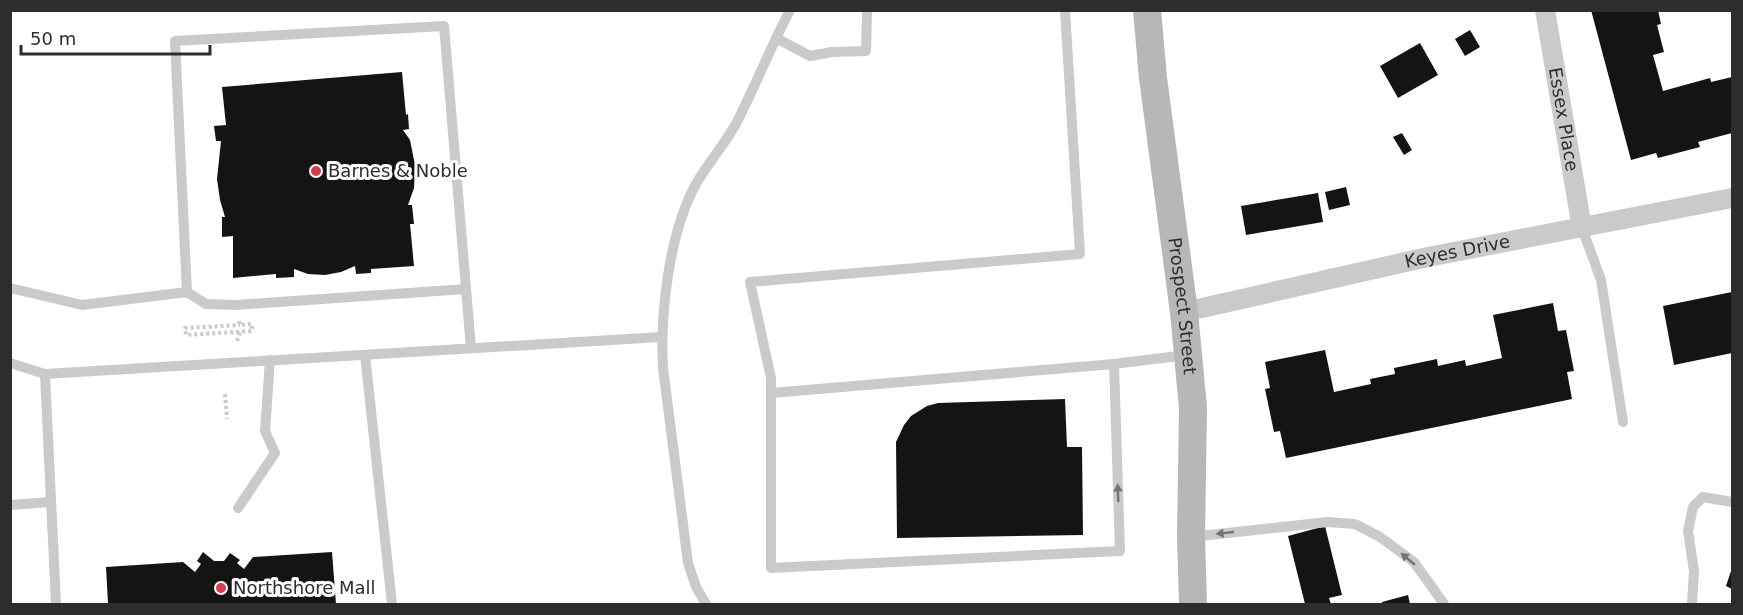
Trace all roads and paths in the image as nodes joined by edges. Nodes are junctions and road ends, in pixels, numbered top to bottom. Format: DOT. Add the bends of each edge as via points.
graph roads {
  1 [pos="790,10"];
  2 [pos="867,10"];
  3 [pos="1065,10"];
  4 [pos="1147,10"];
  5 [pos="1545,10"];
  6 [pos="776,38"];
  7 [pos="1732,198"];
  8 [pos="1582,228"];
  9 [pos="10,288"];
  10 [pos="466,289"];
  11 [pos="188,292"];
  12 [pos="1184,312"];
  13 [pos="240,332"];
  14 [pos="661,337"];
  15 [pos="237,341"];
  16 [pos="471,348"];
  17 [pos="365,354"];
  18 [pos="1189,354"];
  19 [pos="270,360"];
  20 [pos="10,363"];
  21 [pos="1114,364"];
  22 [pos="45,374"];
  23 [pos="771,393"];
  24 [pos="225,394"];
  25 [pos="227,419"];
  26 [pos="1623,422"];
  27 [pos="51,502"];
  28 [pos="1732,502"];
  29 [pos="10,505"];
  30 [pos="238,508"];
  31 [pos="1191,537"];
  32 [pos="56,604"];
  33 [pos="392,604"];
  34 [pos="706,604"];
  35 [pos="1193,604"];
  36 [pos="1444,604"];
  37 [pos="1692,604"];
  1 -- 6 [label="lane"];
  2 -- 6 [label="lane" via="866,51 810,56"];
  3 -- 23 [label="lane" via="1080,254 750,282"];
  4 -- 12 [label="street, Prospect Street"];
  5 -- 8 [label="street, Essex Place"];
  6 -- 14 [label="lane" via="736,124 696,185 686,210 668,279"];
  7 -- 8 [label="street, Keyes Drive"];
  8 -- 12 [label="street, Keyes Drive" via="1428,257"];
  8 -- 26 [label="lane" via="1601,280"];
  9 -- 11 [label="lane" via="82,305"];
  10 -- 11 [label="lane" via="236,306 206,304"];
  10 -- 11 [label="lane" via="444,26 175,41"];
  10 -- 16 [label="lane"];
  12 -- 18 [label="street, Prospect Street"];
  13 -- 13 [label="path" via="252,331 252,324 185,328 186,335"];
  13 -- 15 [label="path"];
  14 -- 16 [label="lane"];
  14 -- 34 [label="lane" via="688,563"];
  16 -- 17 [label="lane"];
  17 -- 19 [label="lane"];
  17 -- 33 [label="lane"];
  18 -- 21 [label="lane"];
  18 -- 31 [label="street, Prospect Street" via="1193,408"];
  19 -- 22 [label="lane"];
  19 -- 30 [label="lane" via="265,431 275,453"];
  20 -- 22 [label="lane"];
  21 -- 23 [label="lane"];
  23 -- 21 [label="lane, one-way" via="771,568 1120,551"];
  22 -- 27 [label="lane"];
  24 -- 25 [label="path"];
  27 -- 29 [label="lane"];
  27 -- 32 [label="lane"];
  28 -- 37 [label="lane" via="1703,497 1693,507 1688,531 1694,571"];
  31 -- 35 [label="street, Prospect Street"];
  36 -- 31 [label="lane, one-way" via="1414,562 1355,524 1328,522"];
}
